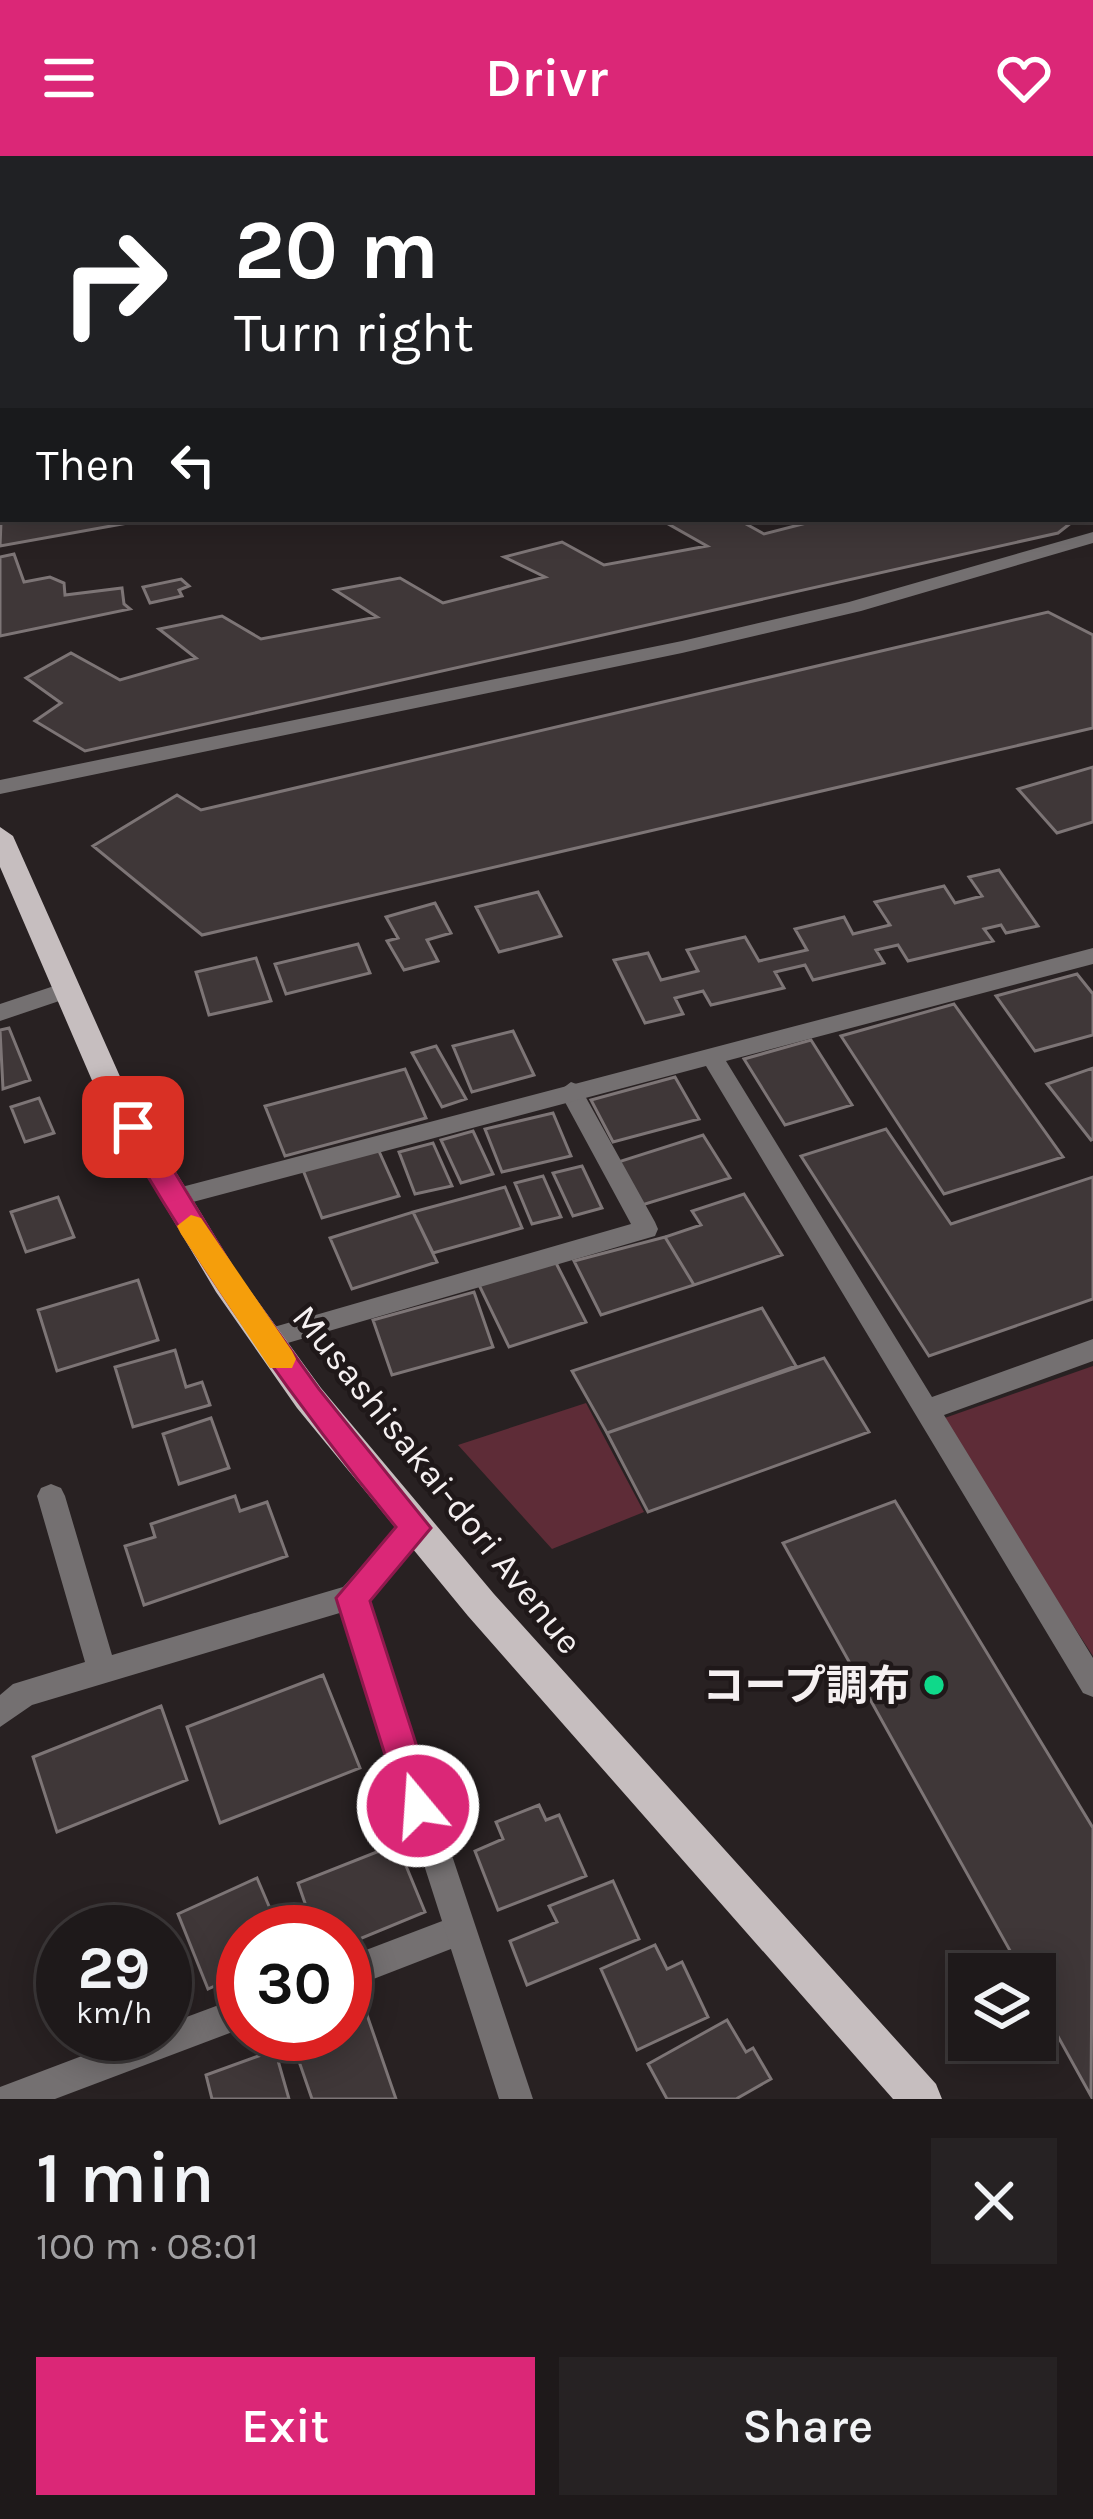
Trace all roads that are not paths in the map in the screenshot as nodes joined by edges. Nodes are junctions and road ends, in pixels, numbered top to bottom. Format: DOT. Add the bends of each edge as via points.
graph roads {
  1 [pos="1093,537"];
  2 [pos="0,787"];
  3 [pos="0,836"];
  4 [pos="1093,956"];
  5 [pos="66,990"];
  6 [pos="0,1013"];
  7 [pos="710,1054"];
  8 [pos="571,1091"];
  9 [pos="174,1198"];
  10 [pos="267,1339"];
  11 [pos="1093,1350"];
  12 [pos="929,1409"];
  13 [pos="51,1496"];
  14 [pos="415,1528"];
  15 [pos="352,1598"];
  16 [pos="103,1671"];
  17 [pos="1093,1684"];
  18 [pos="0,1712"];
  19 [pos="458,1931"];
  20 [pos="372,1964"];
  21 [pos="216,2022"];
  22 [pos="11,2099"];
  23 [pos="516,2099"];
  24 [pos="921,2099"];
  1 -- 2 [label="street" via="854,608"];
  3 -- 5 [label="main road, Musashisakai-dori Avenue"];
  4 -- 7 [label="street"];
  5 -- 6 [label="street"];
  5 -- 9 [label="main road, Musashisakai-dori Avenue" via="112,1092"];
  7 -- 8 [label="street"];
  7 -- 12 [label="street"];
  8 -- 9 [label="street"];
  8 -- 10 [label="street" via="646,1229"];
  9 -- 10 [label="main road, Musashisakai-dori Avenue"];
  10 -- 14 [label="main road, Musashisakai-dori Avenue"];
  11 -- 12 [label="street"];
  12 -- 17 [label="street"];
  13 -- 16 [label="street"];
  14 -- 15 [label="street"];
  14 -- 24 [label="main road, Musashisakai-dori Avenue"];
  15 -- 16 [label="street"];
  15 -- 19 [label="street"];
  16 -- 18 [label="street" via="23,1694"];
  19 -- 20 [label="street"];
  19 -- 23 [label="street"];
  21 -- 22 [label="street"];
}
